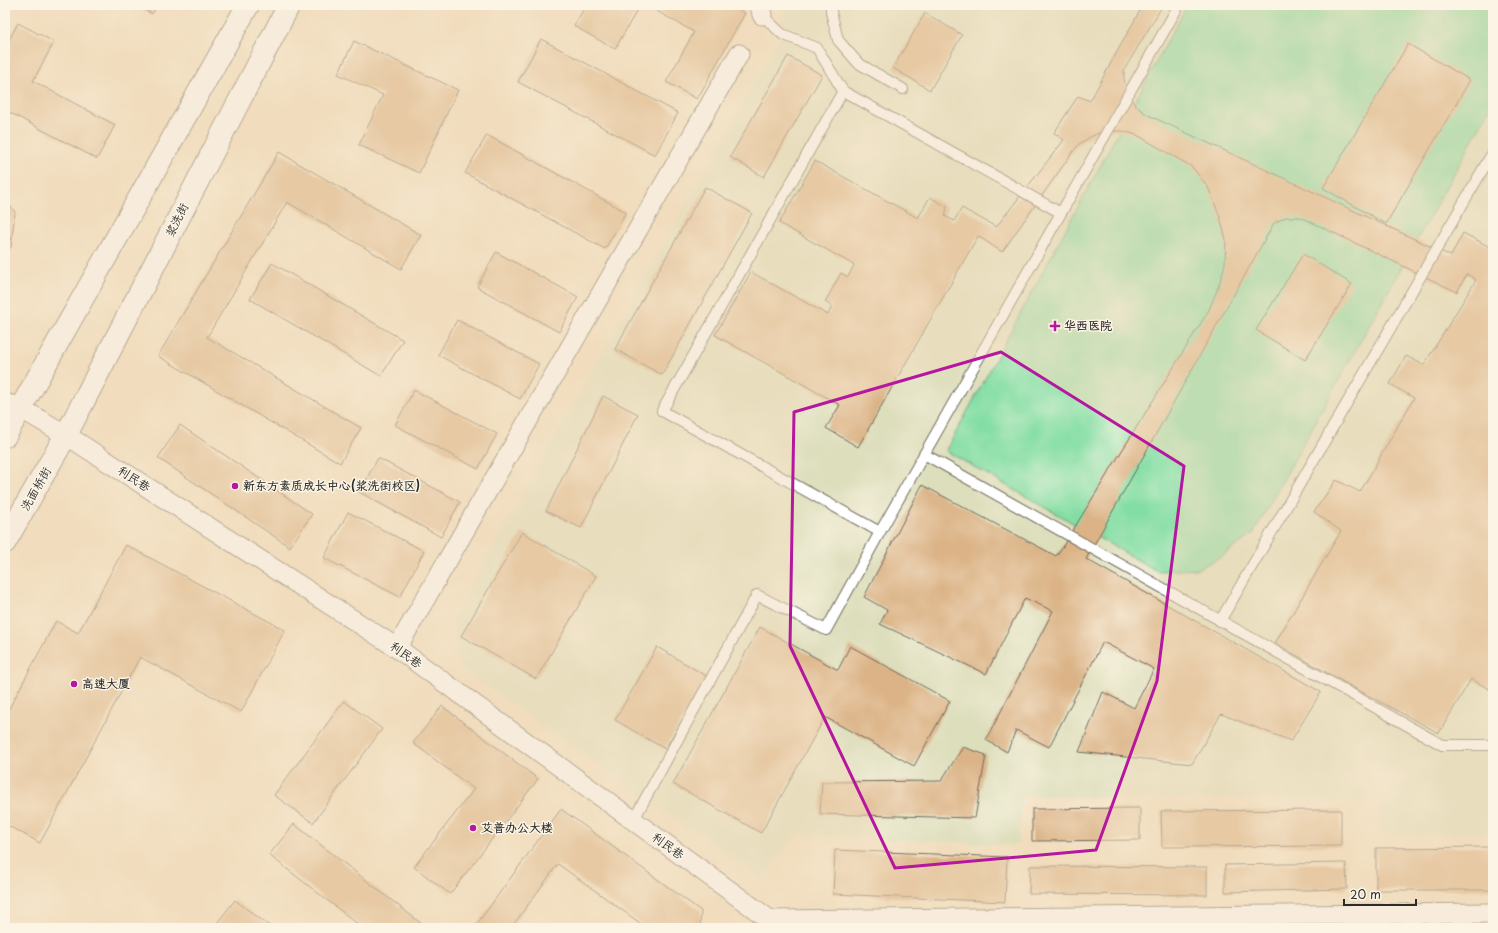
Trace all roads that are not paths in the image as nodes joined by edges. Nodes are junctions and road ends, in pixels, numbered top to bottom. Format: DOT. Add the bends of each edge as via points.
graph roads {
  1 [pos="248,5"];
  2 [pos="289,5"];
  3 [pos="831,5"];
  4 [pos="1179,5"];
  5 [pos="761,10"];
  6 [pos="739,54"];
  7 [pos="903,89"];
  8 [pos="843,91"];
  9 [pos="1493,152"];
  10 [pos="1061,212"];
  11 [pos="13,405"];
  12 [pos="66,435"];
  13 [pos="5,436"];
  14 [pos="924,454"];
  15 [pos="880,532"];
  16 [pos="5,542"];
  17 [pos="1220,621"];
  18 [pos="398,648"];
  19 [pos="1493,745"];
  20 [pos="633,821"];
  21 [pos="1493,913"];
  22 [pos="768,924"];
  1 -- 11 [label="main road"];
  2 -- 12 [label="main road, 浆洗街"];
  3 -- 7 [label="lane" via="838,40 858,63"];
  4 -- 10 [label="lane"];
  5 -- 8 [label="lane" via="782,34 817,48"];
  6 -- 18 [label="street"];
  8 -- 10 [label="lane"];
  8 -- 15 [label="lane" via="662,411"];
  9 -- 17 [label="lane"];
  10 -- 14 [label="lane"];
  11 -- 12 [label="street, 利民巷"];
  11 -- 13 [label="main road"];
  12 -- 16 [label="main road, 洗面桥街"];
  12 -- 18 [label="street, 利民巷"];
  14 -- 15 [label="lane"];
  14 -- 17 [label="lane"];
  15 -- 20 [label="lane" via="826,630 757,595"];
  17 -- 19 [label="lane" via="1442,745"];
  18 -- 20 [label="street, 利民巷"];
  20 -- 22 [label="street, 利民巷"];
  21 -- 22 [label="street"];
}
